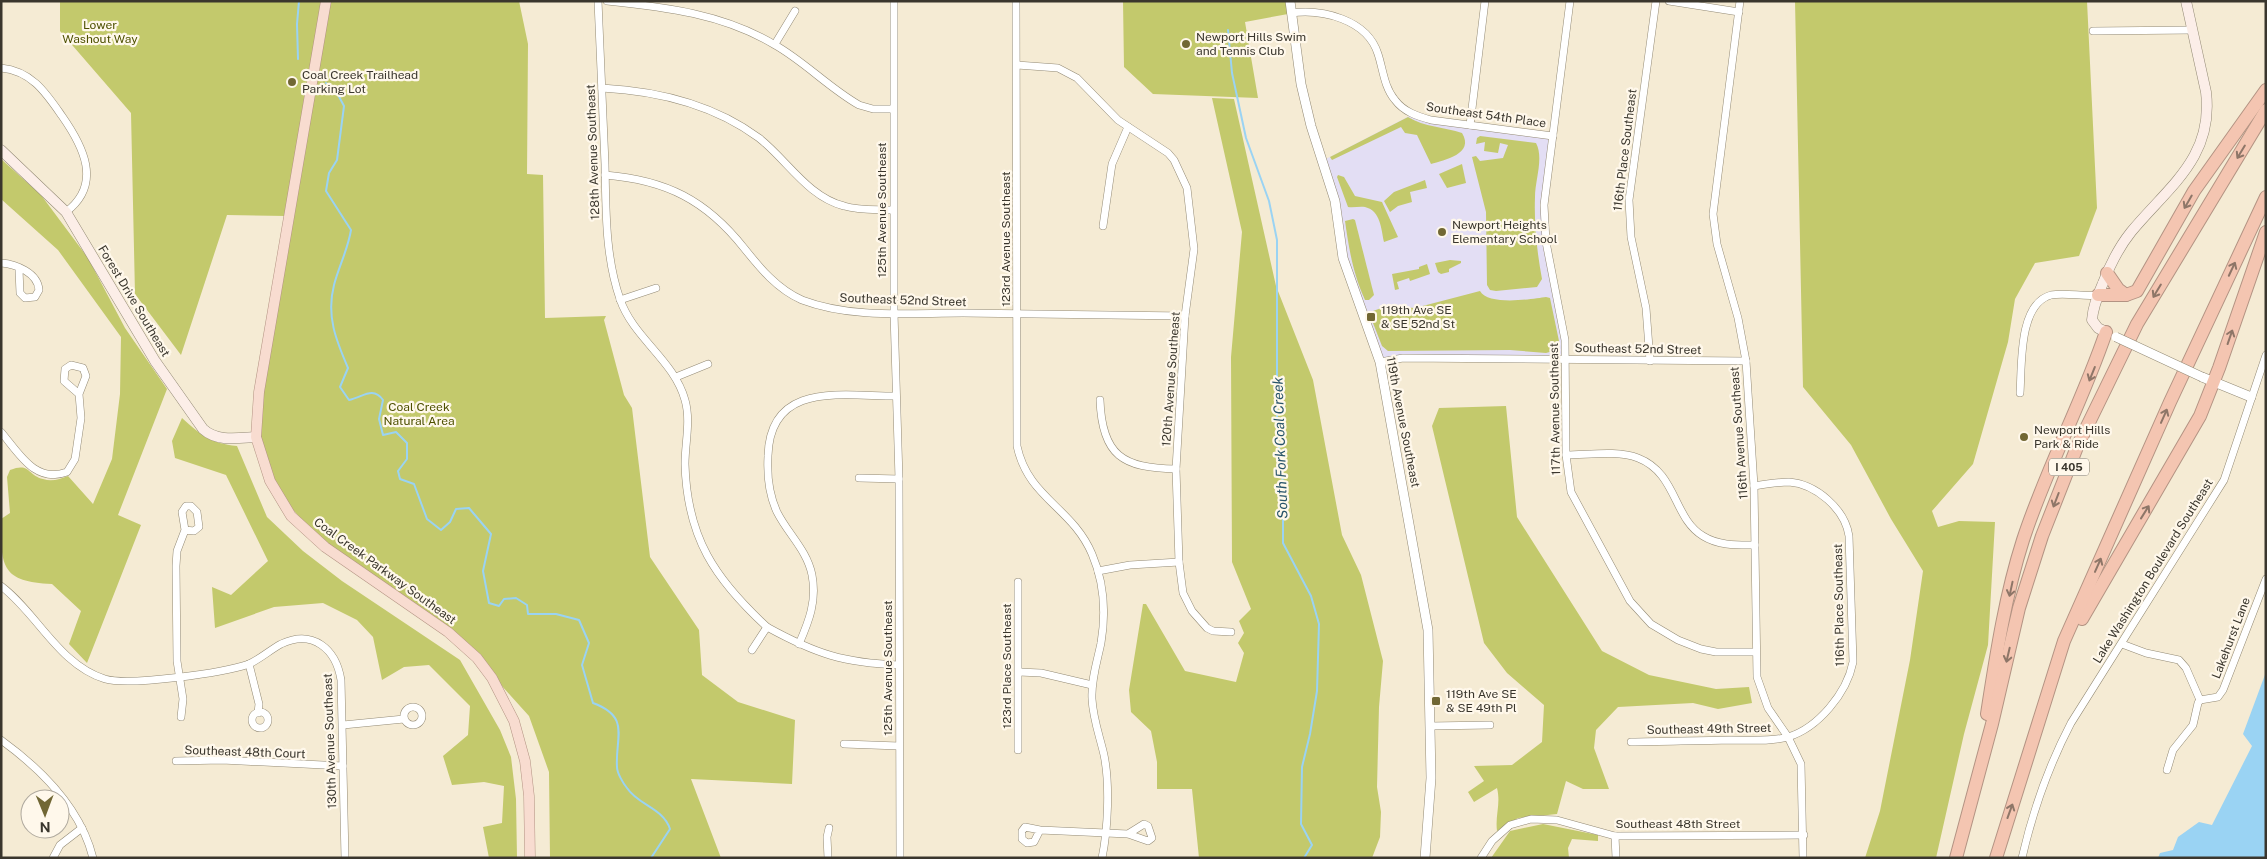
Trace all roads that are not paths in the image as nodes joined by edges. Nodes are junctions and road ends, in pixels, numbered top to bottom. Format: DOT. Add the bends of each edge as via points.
graph roads {
  1 [pos="326,1"];
  2 [pos="598,1"];
  3 [pos="607,1"];
  4 [pos="894,1"];
  5 [pos="1016,1"];
  6 [pos="1290,1"];
  7 [pos="1485,1"];
  8 [pos="1570,1"];
  9 [pos="1656,1"];
  10 [pos="1669,1"];
  11 [pos="1740,1"];
  12 [pos="2186,1"];
  13 [pos="795,11"];
  14 [pos="1739,12"];
  15 [pos="1291,14"];
  16 [pos="2193,30"];
  17 [pos="2092,31"];
  18 [pos="775,44"];
  19 [pos="1017,64"];
  20 [pos="1,68"];
  21 [pos="602,88"];
  22 [pos="2266,90"];
  23 [pos="893,109"];
  24 [pos="2266,110"];
  25 [pos="1470,125"];
  26 [pos="1128,127"];
  27 [pos="1553,136"];
  28 [pos="1,150"];
  29 [pos="605,175"];
  30 [pos="2266,197"];
  31 [pos="893,210"];
  32 [pos="66,212"];
  33 [pos="1103,226"];
  34 [pos="2266,232"];
  35 [pos="1,264"];
  36 [pos="19,270"];
  37 [pos="2107,273"];
  38 [pos="656,288"];
  39 [pos="2098,295"];
  40 [pos="2126,295"];
  41 [pos="620,300"];
  42 [pos="894,313"];
  43 [pos="1017,314"];
  44 [pos="1186,316"];
  45 [pos="2111,334"];
  46 [pos="2266,355"];
  47 [pos="1566,360"];
  48 [pos="1650,360"];
  49 [pos="1746,361"];
  50 [pos="1380,362"];
  51 [pos="708,364"];
  52 [pos="676,377"];
  53 [pos="2208,380"];
  54 [pos="2020,393"];
  55 [pos="79,394"];
  56 [pos="895,396"];
  57 [pos="2252,397"];
  58 [pos="1100,400"];
  59 [pos="1,432"];
  60 [pos="256,437"];
  61 [pos="1566,455"];
  62 [pos="1176,469"];
  63 [pos="859,478"];
  64 [pos="899,479"];
  65 [pos="1754,486"];
  66 [pos="185,530"];
  67 [pos="1755,545"];
  68 [pos="1179,562"];
  69 [pos="1098,570"];
  70 [pos="2266,579"];
  71 [pos="1018,582"];
  72 [pos="1,586"];
  73 [pos="767,627"];
  74 [pos="1231,632"];
  75 [pos="2064,641"];
  76 [pos="799,644"];
  77 [pos="2122,644"];
  78 [pos="752,650"];
  79 [pos="1756,652"];
  80 [pos="249,664"];
  81 [pos="899,665"];
  82 [pos="1019,672"];
  83 [pos="178,676"];
  84 [pos="1092,686"];
  85 [pos="2200,700"];
  86 [pos="258,713"];
  87 [pos="181,717"];
  88 [pos="404,718"];
  89 [pos="343,725"];
  90 [pos="1490,725"];
  91 [pos="1430,726"];
  92 [pos="1788,737"];
  93 [pos="1,740"];
  94 [pos="1631,742"];
  95 [pos="844,744"];
  96 [pos="899,746"];
  97 [pos="1018,750"];
  98 [pos="176,761"];
  99 [pos="343,766"];
  100 [pos="2167,770"];
  101 [pos="82,828"];
  102 [pos="829,828"];
  103 [pos="1040,830"];
  104 [pos="1105,833"];
  105 [pos="1128,834"];
  106 [pos="1804,834"];
  107 [pos="1615,836"];
  108 [pos="53,858"];
  109 [pos="93,858"];
  110 [pos="345,858"];
  111 [pos="530,858"];
  112 [pos="828,858"];
  113 [pos="900,858"];
  114 [pos="1102,858"];
  115 [pos="1425,858"];
  116 [pos="1481,858"];
  117 [pos="1616,858"];
  118 [pos="1803,858"];
  119 [pos="1948,858"];
  120 [pos="1956,858"];
  121 [pos="1996,858"];
  122 [pos="2022,858"];
  1 -- 60 [label="main road, Coal Creek Parkway Southeast" via="259,392"];
  2 -- 21 [label="street, 128th Avenue Southeast"];
  3 -- 18 [label="street" via="664,7 706,16"];
  4 -- 23 [label="street, 125th Avenue Southeast"];
  5 -- 19 [label="street, 123rd Avenue Southeast"];
  6 -- 15 [label="street, 119th Avenue Southeast"];
  7 -- 25 [label="street"];
  8 -- 27 [label="street, 117th Avenue Southeast"];
  9 -- 48 [label="street, 116th Place Southeast" via="1629,200 1631,237 1646,308"];
  10 -- 14 [label="street"];
  11 -- 14 [label="street, 116th Avenue Southeast"];
  12 -- 16 [label="main road"];
  13 -- 18 [label="street"];
  14 -- 49 [label="street, 116th Avenue Southeast" via="1713,214 1717,244 1738,318"];
  15 -- 25 [label="street, Southeast 54th Place" via="1317,12 1349,22 1373,43 1391,95 1404,109 1431,120"];
  15 -- 50 [label="street, 119th Avenue Southeast" via="1305,105 1335,201 1342,258"];
  16 -- 17 [label="street"];
  16 -- 37 [label="main road" via="2207,106 2204,134 2191,163 2130,233"];
  18 -- 23 [label="street" via="859,105"];
  19 -- 26 [label="street, 120th Avenue Southeast" via="1058,68 1067,72 1086,85 1106,110"];
  19 -- 43 [label="street, 123rd Avenue Southeast"];
  20 -- 32 [label="street" via="14,70 35,81 48,95 82,148 84,190 81,198"];
  21 -- 29 [label="street, 128th Avenue Southeast"];
  21 -- 31 [label="street" via="651,92 703,107 759,138 825,199 857,209"];
  22 -- 40 [label="highway, one-way" via="2194,191 2137,291"];
  23 -- 31 [label="street, 125th Avenue Southeast"];
  24 -- 120 [label="highway, I 405, one-way" via="2137,324 2077,447 2042,536 2020,608"];
  25 -- 27 [label="street, Southeast 54th Place"];
  26 -- 33 [label="street" via="1112,164"];
  26 -- 44 [label="street, 120th Avenue Southeast" via="1168,152 1187,188 1194,249"];
  27 -- 47 [label="street, 117th Avenue Southeast" via="1544,223 1563,324"];
  28 -- 32 [label="main road, Forest Drive Southeast"];
  29 -- 41 [label="street, 128th Avenue Southeast" via="608,244"];
  29 -- 42 [label="street, Southeast 52nd Street" via="630,177 665,187 701,205 724,225 771,279 799,298 830,309"];
  75 -- 30 [label="highway, one-way"];
  31 -- 42 [label="street, 125th Avenue Southeast"];
  32 -- 60 [label="main road, Forest Drive Southeast" via="155,361 203,429 221,438"];
  53 -- 34 [label="highway, one-way"];
  35 -- 36 [label="street"];
  37 -- 39 [label="main road"];
  37 -- 40 [label="highway"];
  38 -- 41 [label="street"];
  39 -- 40 [label="highway"];
  39 -- 45 [label="main road" via="2092,320 2098,328"];
  39 -- 54 [label="street" via="2051,295 2034,307 2025,333"];
  41 -- 52 [label="street, 128th Avenue Southeast" via="632,325"];
  42 -- 43 [label="street, Southeast 52nd Street"];
  42 -- 56 [label="street, 125th Avenue Southeast"];
  43 -- 44 [label="street, Southeast 52nd Street"];
  43 -- 69 [label="street, 123rd Avenue Southeast" via="1016,437 1020,457 1027,475 1076,525"];
  44 -- 62 [label="street, 120th Avenue Southeast"];
  45 -- 53 [label="street, bridge"];
  45 -- 119 [label="highway, one-way" via="2048,473 2023,542 1997,654 1986,722"];
  46 -- 57 [label="street, Lake Washington Boulevard Southeast"];
  47 -- 48 [label="street, Southeast 52nd Street"];
  47 -- 50 [label="street, Southeast 52nd Street" via="1403,358"];
  47 -- 61 [label="street, 117th Avenue Southeast"];
  48 -- 49 [label="street, Southeast 52nd Street"];
  49 -- 65 [label="street, 116th Avenue Southeast"];
  50 -- 91 [label="street, 119th Avenue Southeast" via="1428,630"];
  51 -- 52 [label="street"];
  52 -- 73 [label="street, 128th Avenue Southeast" via="687,412 685,461 688,498 700,541 720,579"];
  53 -- 57 [label="street"];
  75 -- 53 [label="highway, one-way" via="2073,635 2183,448"];
  55 -- 59 [label="street" via="81,418 75,459 67,472 52,475 33,469"];
  56 -- 64 [label="street, 125th Avenue Southeast"];
  56 -- 76 [label="street" via="806,398 790,406 772,428 768,449 769,482 776,510 804,553 812,576 812,611"];
  57 -- 77 [label="street, Lake Washington Boulevard Southeast" via="2224,480"];
  58 -- 62 [label="street" via="1104,432 1118,454 1140,467"];
  60 -- 111 [label="main road, Coal Creek Parkway Southeast" via="270,481 291,516 325,546 409,603 466,647 492,678 514,721 525,761"];
  61 -- 67 [label="street" via="1624,455 1647,462 1666,479 1686,518 1702,536 1723,544"];
  61 -- 79 [label="street, 117th Avenue Southeast" via="1571,492 1637,611 1666,634 1701,649"];
  62 -- 68 [label="street, 120th Avenue Southeast"];
  63 -- 64 [label="street"];
  64 -- 81 [label="street, 125th Avenue Southeast"];
  65 -- 67 [label="street, 116th Avenue Southeast"];
  65 -- 92 [label="street, 116th Place Southeast" via="1791,482 1809,488 1831,503 1845,520 1849,536 1851,671 1825,712"];
  66 -- 83 [label="street" via="177,551 176,566"];
  67 -- 79 [label="street, 116th Avenue Southeast"];
  68 -- 69 [label="street"];
  68 -- 74 [label="street, 120th Avenue Southeast" via="1183,593 1192,611 1207,628"];
  69 -- 84 [label="street" via="1104,610"];
  70 -- 85 [label="street, Lakehurst Lane" via="2223,690 2214,699"];
  71 -- 82 [label="street, 123rd Place Southeast"];
  72 -- 83 [label="street" via="71,658 93,674 120,681"];
  73 -- 76 [label="street"];
  73 -- 78 [label="street"];
  121 -- 75 [label="highway, one-way"];
  76 -- 81 [label="street" via="836,658"];
  77 -- 85 [label="street" via="2179,660"];
  77 -- 122 [label="street, Lake Washington Boulevard Southeast" via="2071,723 2051,762 2038,795"];
  79 -- 92 [label="street, 116th Avenue Southeast" via="1757,677 1762,693"];
  80 -- 83 [label="street"];
  80 -- 86 [label="street" via="259,704"];
  80 -- 89 [label="street, 130th Avenue Southeast" via="290,640 308,640 325,647 335,658 341,680"];
  81 -- 96 [label="street, 125th Avenue Southeast"];
  82 -- 84 [label="street" via="1041,673"];
  82 -- 97 [label="street, 123rd Place Southeast"];
  83 -- 87 [label="street" via="183,699"];
  84 -- 104 [label="street" via="1093,714 1105,766"];
  85 -- 100 [label="street" via="2193,725 2173,750"];
  88 -- 89 [label="street"];
  89 -- 99 [label="street, 130th Avenue Southeast"];
  90 -- 91 [label="street"];
  91 -- 115 [label="street, 119th Avenue Southeast" via="1431,778"];
  92 -- 94 [label="street, Southeast 49th Street"];
  92 -- 106 [label="street, 116th Avenue Southeast" via="1802,771"];
  93 -- 101 [label="street" via="49,783"];
  95 -- 96 [label="street"];
  96 -- 113 [label="street, 125th Avenue Southeast"];
  98 -- 99 [label="street, Southeast 48th Court"];
  99 -- 110 [label="street, 130th Avenue Southeast"];
  101 -- 108 [label="street" via="64,841"];
  101 -- 109 [label="street"];
  102 -- 112 [label="street"];
  103 -- 104 [label="street"];
  104 -- 105 [label="street"];
  104 -- 114 [label="street"];
  106 -- 107 [label="street, Southeast 48th Street"];
  106 -- 118 [label="street, 116th Avenue Southeast"];
  107 -- 116 [label="street, Southeast 48th Street" via="1557,820 1531,820 1510,826 1492,841"];
  107 -- 117 [label="street"];
}
